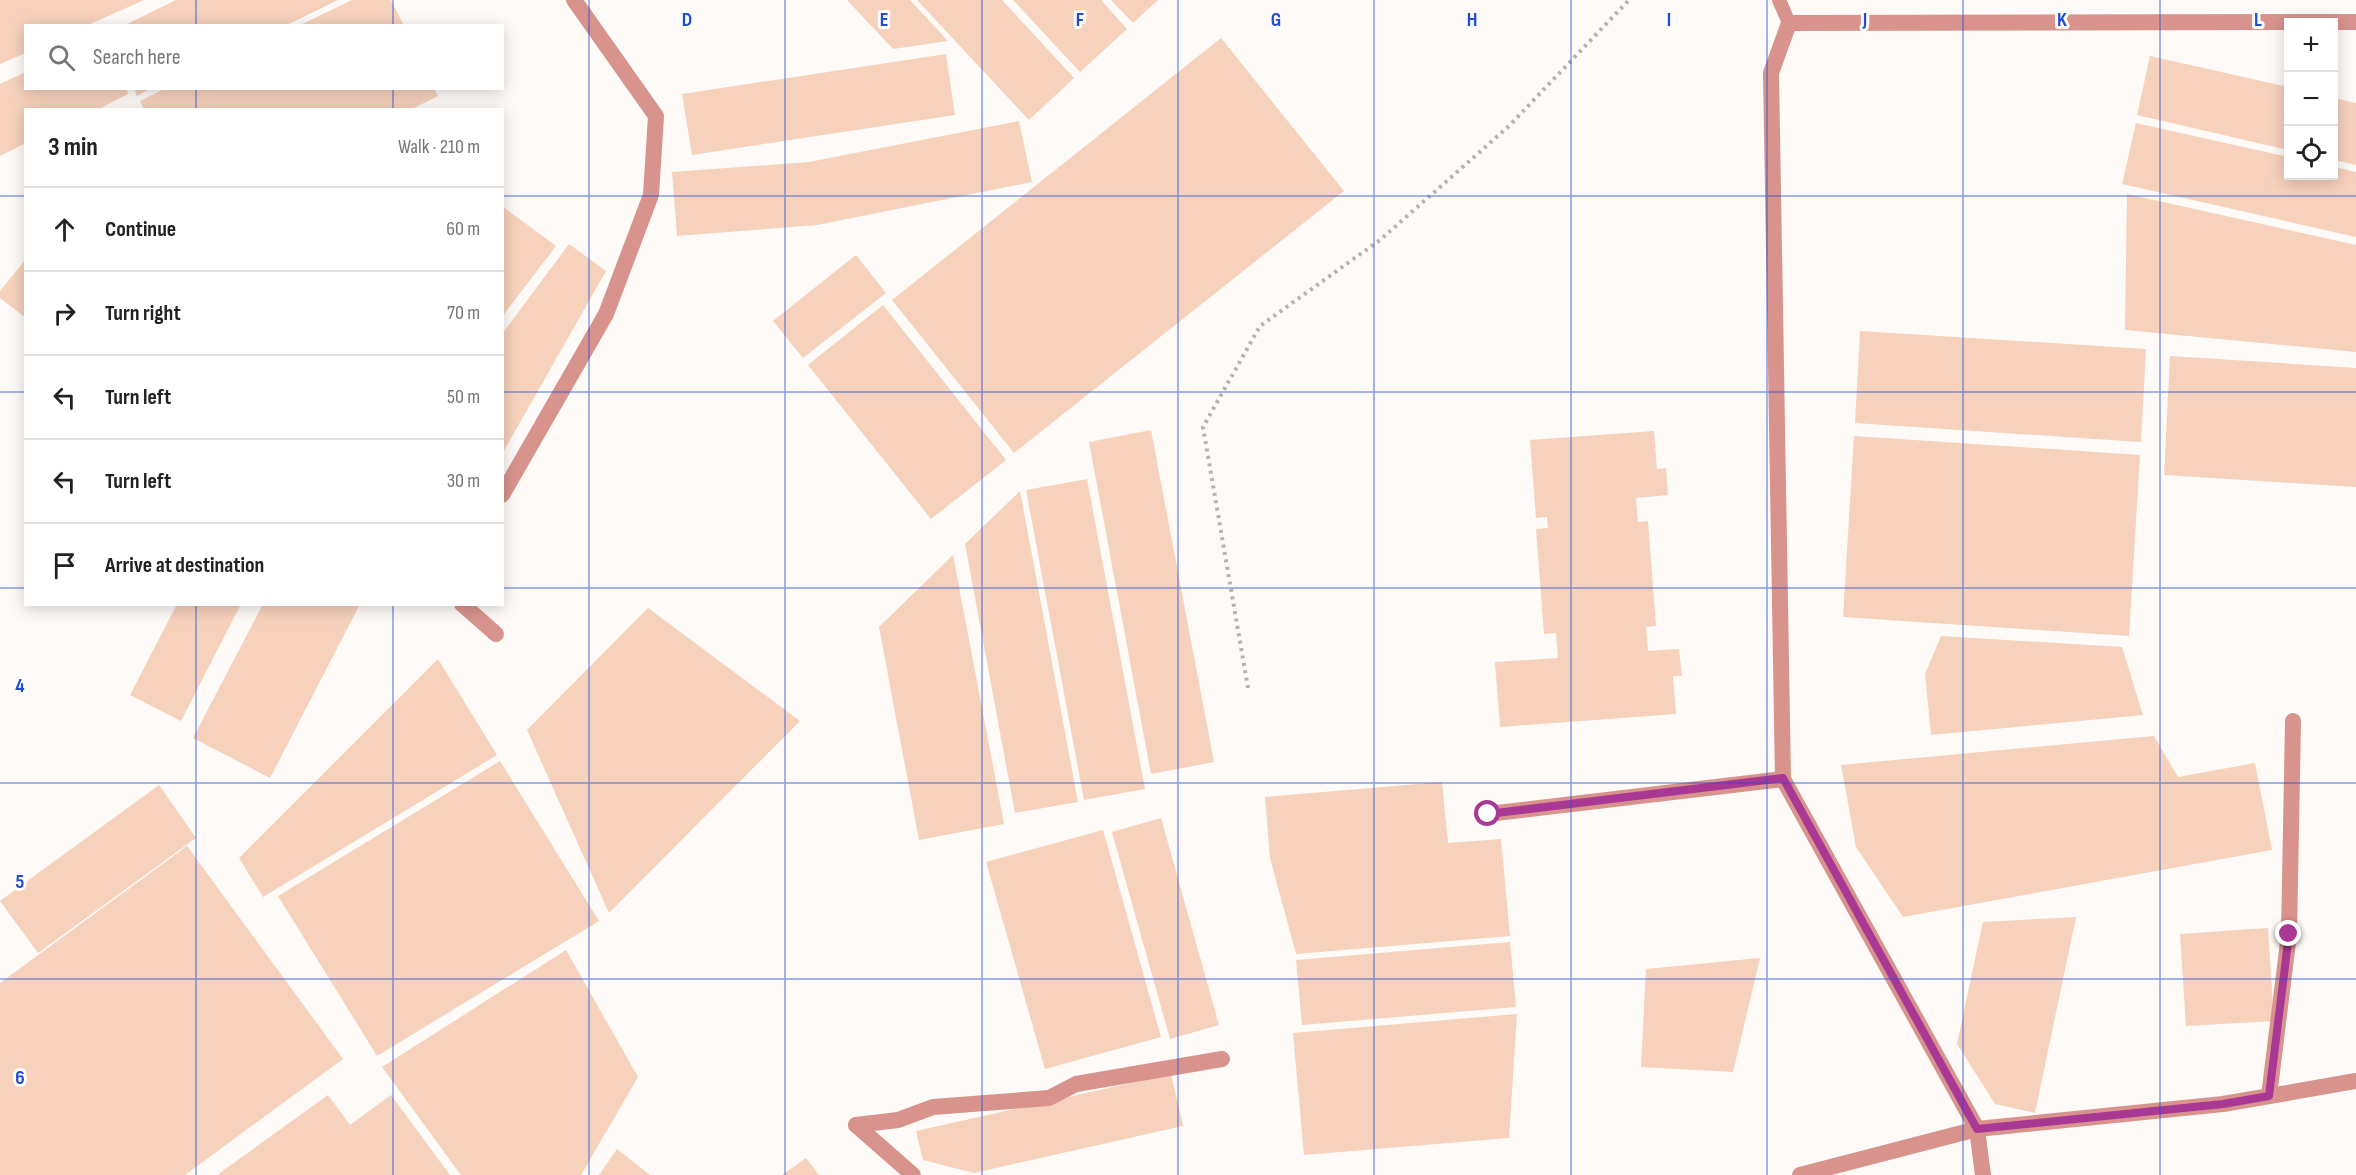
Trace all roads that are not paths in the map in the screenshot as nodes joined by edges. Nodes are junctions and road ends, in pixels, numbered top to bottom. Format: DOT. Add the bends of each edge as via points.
graph roads {
  1 [pos="574,0"];
  2 [pos="1779,0"];
  3 [pos="2356,22"];
  4 [pos="1789,23"];
  5 [pos="504,492"];
  6 [pos="464,606"];
  7 [pos="496,634"];
  8 [pos="2293,721"];
  9 [pos="1783,778"];
  10 [pos="1488,814"];
  11 [pos="1222,1059"];
  12 [pos="2356,1081"];
  13 [pos="2269,1096"];
  14 [pos="1977,1129"];
  15 [pos="913,1175"];
  16 [pos="1800,1175"];
  17 [pos="1983,1175"];
  1 -- 5 [label="street" via="657,116 651,195 606,314"];
  2 -- 4 [label="lane"];
  3 -- 4 [label="street"];
  4 -- 9 [label="street" via="1771,73"];
  6 -- 7 [label="street"];
  8 -- 13 [label="street" via="2289,934"];
  9 -- 10 [label="street"];
  9 -- 14 [label="street"];
  11 -- 15 [label="street" via="1076,1084 1049,1098 933,1107 898,1120 855,1125"];
  12 -- 13 [label="street"];
  13 -- 14 [label="street"];
  14 -- 16 [label="street"];
  14 -- 17 [label="street"];
}
